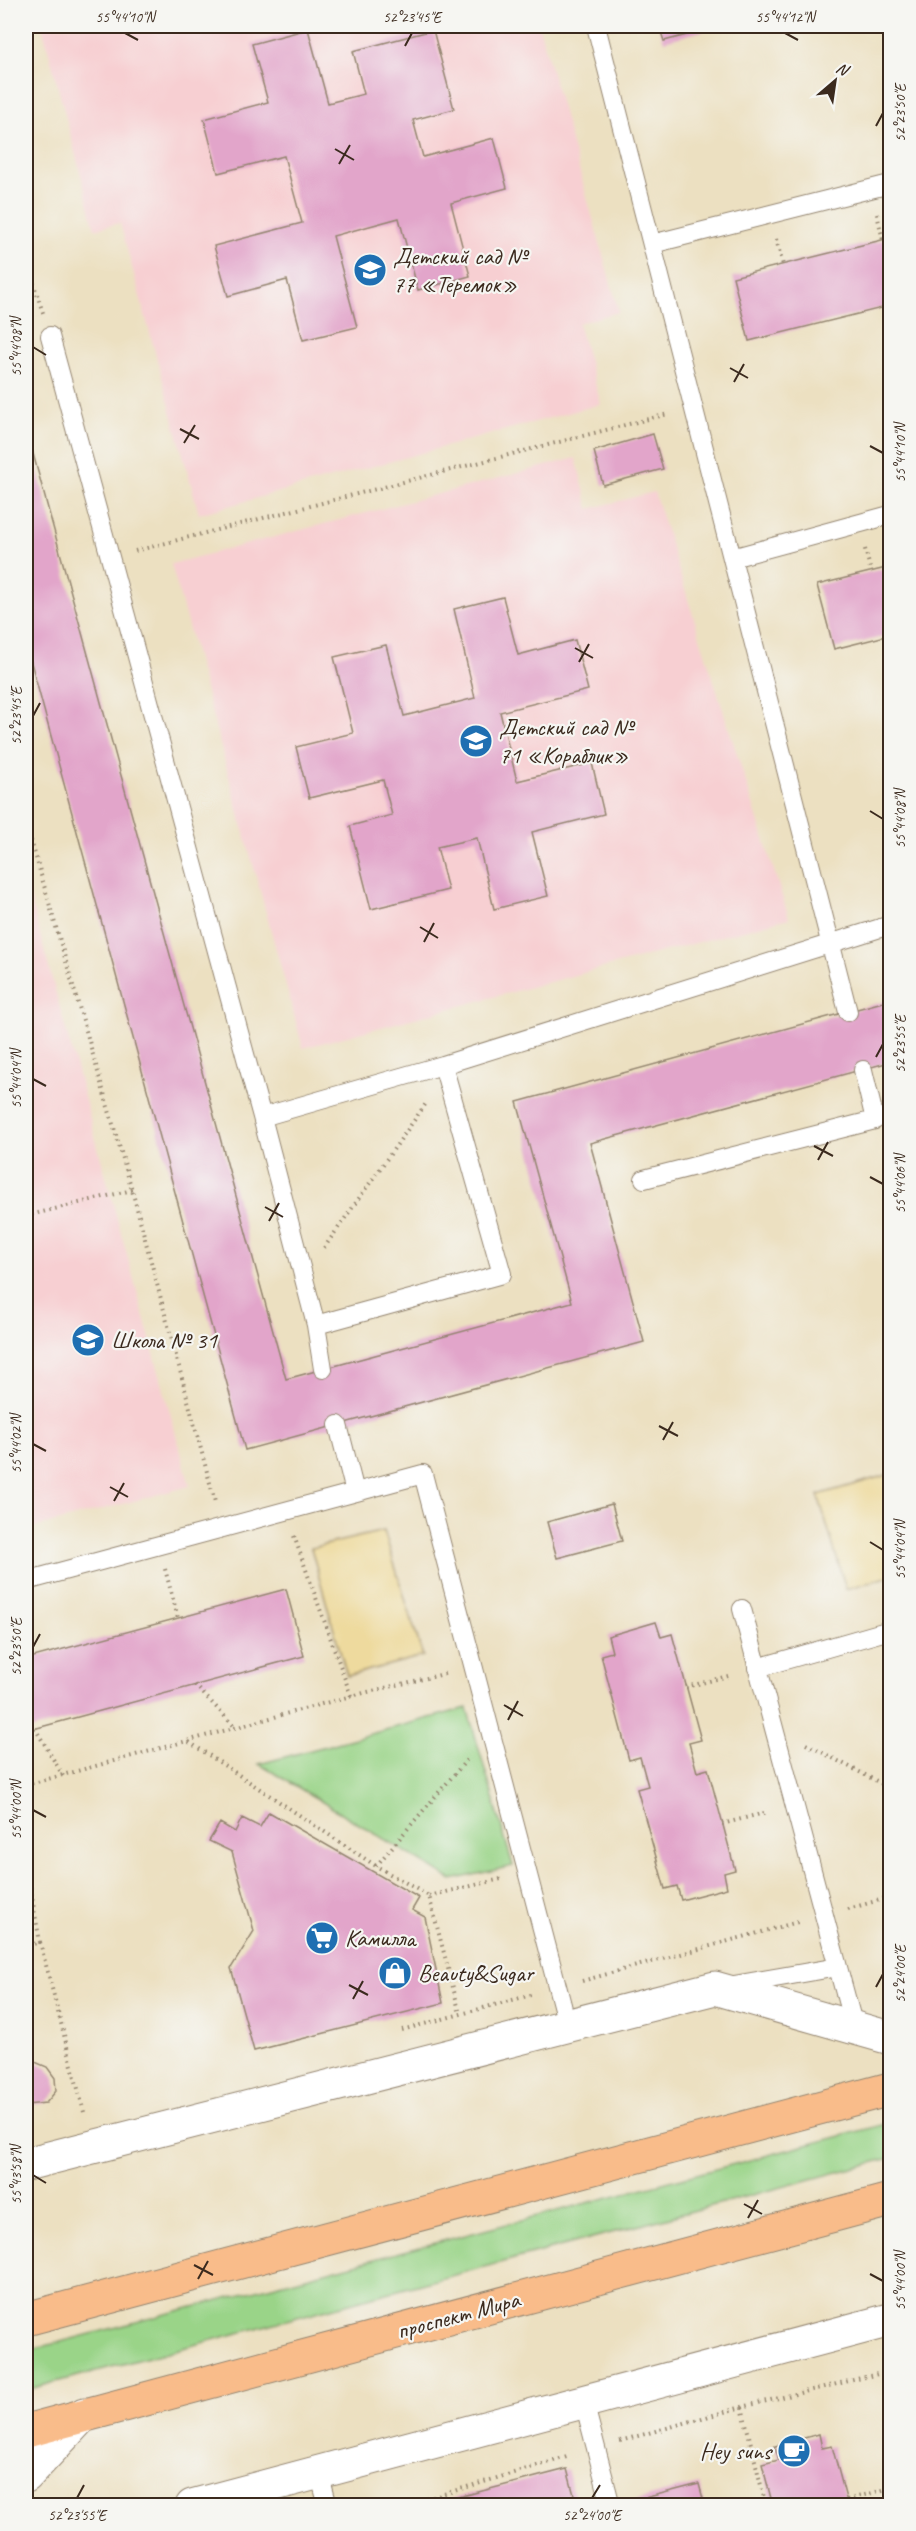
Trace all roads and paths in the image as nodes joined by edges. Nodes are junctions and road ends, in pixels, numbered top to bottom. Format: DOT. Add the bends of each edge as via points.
graph roads {
  1 [pos="596,26"];
  2 [pos="891,184"];
  3 [pos="652,244"];
  4 [pos="26,260"];
  5 [pos="50,336"];
  6 [pos="693,407"];
  7 [pos="891,515"];
  8 [pos="111,557"];
  9 [pos="732,558"];
  10 [pos="26,823"];
  11 [pos="891,925"];
  12 [pos="831,942"];
  13 [pos="848,1012"];
  14 [pos="444,1070"];
  15 [pos="863,1070"];
  16 [pos="262,1118"];
  17 [pos="644,1179"];
  18 [pos="132,1190"];
  19 [pos="26,1216"];
  20 [pos="305,1276"];
  21 [pos="316,1325"];
  22 [pos="323,1369"];
  23 [pos="338,1425"];
  24 [pos="355,1492"];
  25 [pos="285,1511"];
  26 [pos="222,1529"];
  27 [pos="159,1546"];
  28 [pos="26,1581"];
  29 [pos="742,1609"];
  30 [pos="178,1618"];
  31 [pos="891,1630"];
  32 [pos="473,1667"];
  33 [pos="757,1668"];
  34 [pos="195,1685"];
  35 [pos="686,1687"];
  36 [pos="351,1696"];
  37 [pos="235,1727"];
  38 [pos="773,1727"];
  39 [pos="35,1728"];
  40 [pos="491,1731"];
  41 [pos="188,1742"];
  42 [pos="63,1776"];
  43 [pos="26,1785"];
  44 [pos="891,1788"];
  45 [pos="794,1805"];
  46 [pos="722,1824"];
  47 [pos="26,1864"];
  48 [pos="376,1866"];
  49 [pos="528,1873"];
  50 [pos="429,1896"];
  51 [pos="891,1897"];
  52 [pos="824,1915"];
  53 [pos="40,1942"];
  54 [pos="26,1946"];
  55 [pos="838,1967"];
  56 [pos="558,1987"];
  57 [pos="715,1988"];
  58 [pos="460,2014"];
  59 [pos="567,2024"];
  60 [pos="854,2028"];
  61 [pos="394,2032"];
  62 [pos="891,2038"];
  63 [pos="891,2089"];
  64 [pos="75,2119"];
  65 [pos="26,2164"];
  66 [pos="891,2200"];
  67 [pos="26,2319"];
  68 [pos="891,2320"];
  69 [pos="891,2371"];
  70 [pos="584,2402"];
  71 [pos="742,2407"];
  72 [pos="84,2415"];
  73 [pos="26,2431"];
  74 [pos="596,2448"];
  75 [pos="319,2473"];
  76 [pos="26,2476"];
  77 [pos="891,2488"];
  78 [pos="847,2500"];
  79 [pos="192,2505"];
  80 [pos="328,2505"];
  81 [pos="404,2505"];
  82 [pos="611,2505"];
  83 [pos="766,2505"];
  1 -- 3 [label="lane"];
  2 -- 3 [label="lane"];
  3 -- 6 [label="lane"];
  4 -- 5 [label="path"];
  5 -- 8 [label="lane"];
  6 -- 8 [label="path"];
  6 -- 9 [label="lane"];
  7 -- 9 [label="lane"];
  8 -- 16 [label="lane"];
  9 -- 12 [label="lane"];
  10 -- 18 [label="path"];
  11 -- 12 [label="lane"];
  12 -- 13 [label="lane"];
  12 -- 14 [label="lane"];
  14 -- 16 [label="lane"];
  14 -- 20 [label="path"];
  14 -- 21 [label="lane" via="502,1274"];
  15 -- 17 [label="lane" via="875,1120"];
  16 -- 20 [label="lane"];
  18 -- 19 [label="path"];
  18 -- 26 [label="path"];
  20 -- 21 [label="lane"];
  21 -- 22 [label="lane"];
  23 -- 24 [label="lane"];
  24 -- 25 [label="lane"];
  24 -- 32 [label="lane" via="423,1474"];
  25 -- 26 [label="lane"];
  25 -- 36 [label="path"];
  26 -- 27 [label="lane"];
  27 -- 28 [label="lane"];
  27 -- 30 [label="path"];
  29 -- 33 [label="lane"];
  31 -- 33 [label="lane"];
  32 -- 36 [label="path"];
  32 -- 40 [label="lane"];
  33 -- 35 [label="path"];
  33 -- 38 [label="lane"];
  34 -- 37 [label="path"];
  36 -- 37 [label="path"];
  37 -- 41 [label="path"];
  38 -- 44 [label="path"];
  38 -- 45 [label="lane"];
  39 -- 42 [label="path"];
  40 -- 48 [label="path"];
  40 -- 49 [label="lane"];
  41 -- 42 [label="path"];
  41 -- 48 [label="path"];
  42 -- 43 [label="path"];
  45 -- 46 [label="path"];
  45 -- 52 [label="lane"];
  47 -- 53 [label="path"];
  48 -- 50 [label="path"];
  49 -- 50 [label="path"];
  49 -- 56 [label="lane"];
  50 -- 58 [label="path"];
  51 -- 52 [label="path"];
  52 -- 55 [label="lane"];
  52 -- 56 [label="path"];
  53 -- 54 [label="path"];
  53 -- 64 [label="path" via="85,2116"];
  55 -- 57 [label="lane"];
  55 -- 60 [label="lane"];
  56 -- 58 [label="path"];
  56 -- 59 [label="lane"];
  57 -- 59 [label="street"];
  57 -- 60 [label="street"];
  58 -- 61 [label="path"];
  59 -- 65 [label="street"];
  60 -- 62 [label="street"];
  63 -- 67 [label="main road"];
  66 -- 72 [label="main road, проспект Мира"];
  68 -- 70 [label="street"];
  69 -- 71 [label="path"];
  70 -- 74 [label="lane"];
  70 -- 75 [label="street"];
  71 -- 74 [label="path"];
  71 -- 83 [label="path"];
  72 -- 73 [label="main road, проспект Мира"];
  72 -- 76 [label="street"];
  74 -- 81 [label="path"];
  74 -- 82 [label="lane"];
  75 -- 79 [label="street"];
  75 -- 80 [label="lane"];
  77 -- 78 [label="path"];
}
